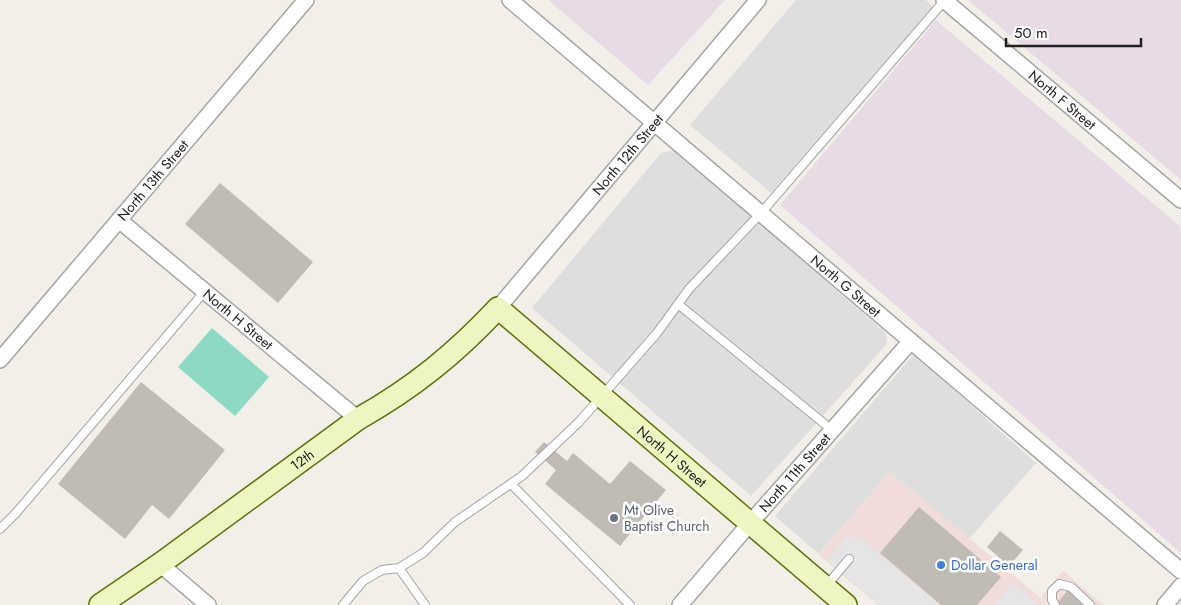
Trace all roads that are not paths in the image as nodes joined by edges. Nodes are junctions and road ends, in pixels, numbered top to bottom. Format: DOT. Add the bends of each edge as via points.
graph roads {
  1 [pos="306,0"];
  2 [pos="510,0"];
  3 [pos="758,0"];
  4 [pos="944,0"];
  5 [pos="654,122"];
  6 [pos="1181,200"];
  7 [pos="761,214"];
  8 [pos="120,220"];
  9 [pos="205,291"];
  10 [pos="678,304"];
  11 [pos="498,308"];
  12 [pos="911,341"];
  13 [pos="0,360"];
  14 [pos="601,396"];
  15 [pos="358,419"];
  16 [pos="832,430"];
  17 [pos="510,484"];
  18 [pos="751,522"];
  19 [pos="0,529"];
  20 [pos="849,559"];
  21 [pos="160,564"];
  22 [pos="399,568"];
  23 [pos="1181,572"];
  24 [pos="1181,586"];
  25 [pos="826,587"];
  26 [pos="100,605"];
  27 [pos="208,605"];
  28 [pos="343,605"];
  29 [pos="425,605"];
  30 [pos="630,605"];
  31 [pos="680,605"];
  32 [pos="846,605"];
  33 [pos="1055,605"];
  34 [pos="1090,605"];
  35 [pos="1165,605"];
  1 -- 8 [label="street, North 13th Street"];
  2 -- 5 [label="street, North G Street"];
  3 -- 5 [label="street, North 12th Street"];
  4 -- 6 [label="street, North F Street"];
  4 -- 7 [label="lane"];
  5 -- 7 [label="street, North G Street"];
  5 -- 11 [label="street, North 12th Street"];
  7 -- 10 [label="lane"];
  7 -- 12 [label="street, North G Street"];
  8 -- 9 [label="street, North H Street"];
  8 -- 13 [label="street, North 13th Street"];
  9 -- 15 [label="street, North H Street"];
  9 -- 19 [label="lane"];
  10 -- 14 [label="lane" via="657,334"];
  10 -- 16 [label="lane"];
  11 -- 14 [label="street, North H Street"];
  11 -- 15 [label="street, 12th" via="442,363 389,402"];
  12 -- 16 [label="street, North 11th Street"];
  12 -- 23 [label="street, North G Street"];
  14 -- 17 [label="lane" via="580,422"];
  14 -- 18 [label="street, North H Street"];
  15 -- 21 [label="street, 12th"];
  16 -- 18 [label="street, North 11th Street"];
  17 -- 22 [label="lane" via="455,522 423,553"];
  17 -- 30 [label="lane"];
  18 -- 25 [label="street, North H Street"];
  18 -- 31 [label="street, North 11th Street"];
  20 -- 25 [label="lane"];
  21 -- 26 [label="street, 12th"];
  21 -- 27 [label="street"];
  22 -- 28 [label="lane" via="382,570 363,581"];
  22 -- 29 [label="lane"];
  24 -- 35 [label="street"];
  25 -- 32 [label="street, North H Street"];
  33 -- 34 [label="lane" via="1052,591 1059,584 1072,587"];
}
